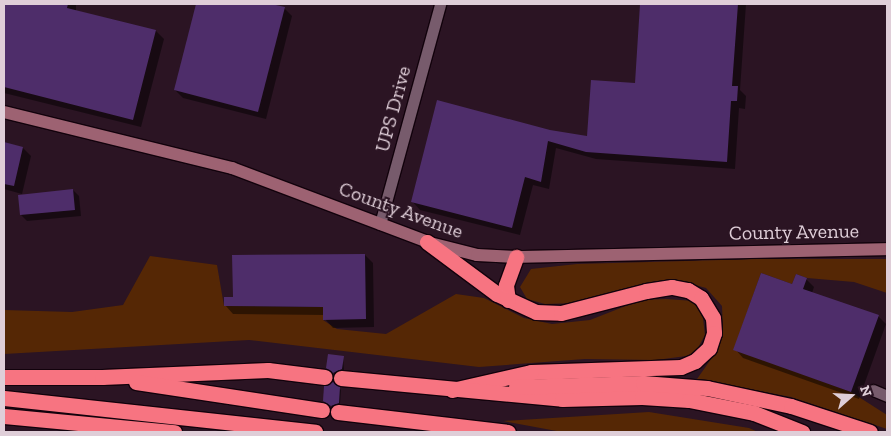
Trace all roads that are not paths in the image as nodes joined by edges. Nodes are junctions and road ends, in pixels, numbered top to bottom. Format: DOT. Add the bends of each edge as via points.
graph roads {
  1 [pos="440,4"];
  2 [pos="4,112"];
  3 [pos="380,224"];
  4 [pos="427,242"];
  5 [pos="887,249"];
  6 [pos="516,257"];
  7 [pos="508,300"];
  8 [pos="4,377"];
  9 [pos="102,377"];
  10 [pos="325,377"];
  11 [pos="341,378"];
  12 [pos="452,390"];
  13 [pos="873,390"];
  14 [pos="887,396"];
  15 [pos="4,398"];
  16 [pos="322,410"];
  17 [pos="338,412"];
  18 [pos="4,416"];
  19 [pos="174,432"];
  20 [pos="315,432"];
  21 [pos="508,432"];
  22 [pos="802,432"];
  23 [pos="870,432"];
  1 -- 3 [label="street, UPS Drive"];
  2 -- 3 [label="main road, County Avenue" via="232,168"];
  3 -- 4 [label="main road, County Avenue"];
  4 -- 6 [label="main road, County Avenue" via="465,252"];
  4 -- 7 [label="highway"];
  5 -- 6 [label="main road, County Avenue"];
  6 -- 7 [label="highway" via="506,285"];
  7 -- 12 [label="highway" via="532,311 552,314 646,291 680,288 707,304 713,318 714,333 705,353 681,367 531,372"];
  8 -- 9 [label="highway"];
  9 -- 10 [label="highway" via="268,370"];
  9 -- 16 [label="highway"];
  11 -- 12 [label="highway"];
  12 -- 22 [label="highway" via="562,399 642,397 689,400 738,408"];
  12 -- 23 [label="highway" via="630,383 698,387 779,403"];
  13 -- 14 [label="street"];
  15 -- 20 [label="highway"];
  17 -- 21 [label="highway"];
  18 -- 19 [label="highway"];
}
